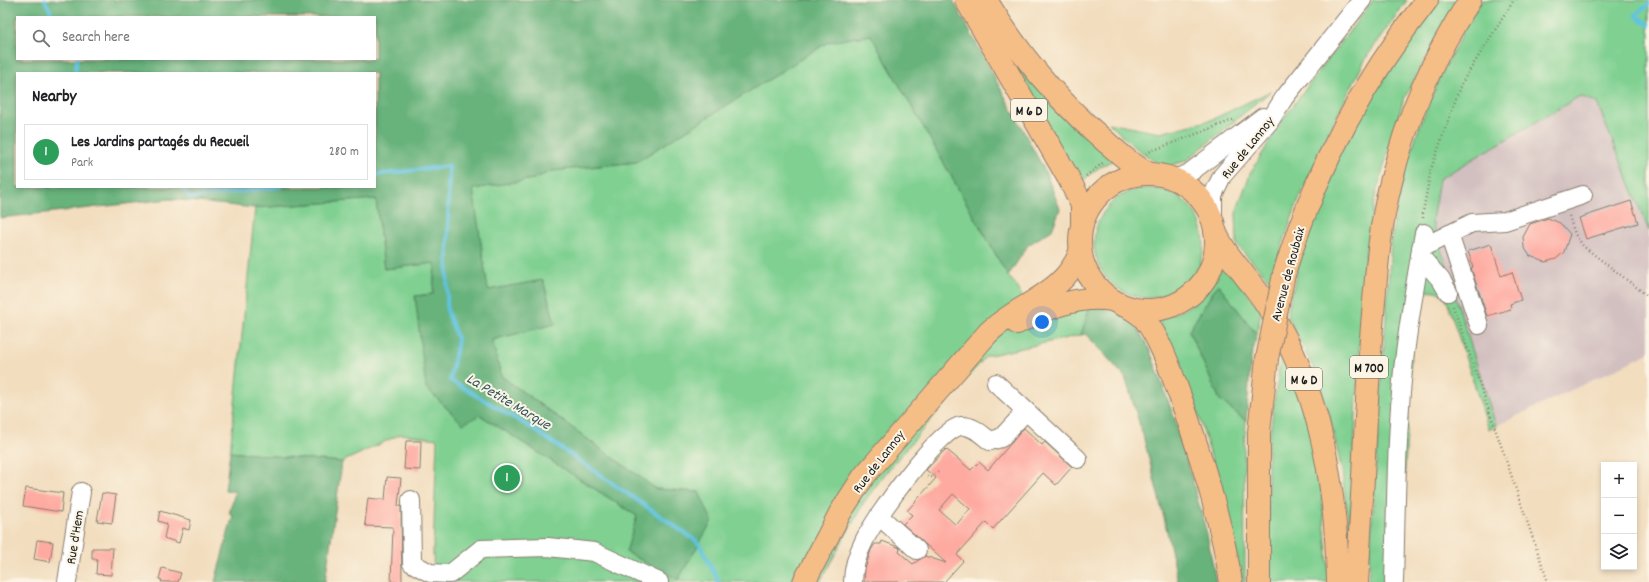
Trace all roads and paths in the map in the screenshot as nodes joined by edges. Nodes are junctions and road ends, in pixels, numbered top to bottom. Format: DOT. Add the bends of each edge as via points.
graph roads {
  1 [pos="966,0"];
  2 [pos="986,0"];
  3 [pos="1362,0"];
  4 [pos="1427,0"];
  5 [pos="1470,0"];
  6 [pos="1514,0"];
  7 [pos="1284,98"];
  8 [pos="1235,119"];
  9 [pos="1146,164"];
  10 [pos="1174,179"];
  11 [pos="1584,195"];
  12 [pos="1565,201"];
  13 [pos="1082,223"];
  14 [pos="1214,225"];
  15 [pos="1450,234"];
  16 [pos="1422,246"];
  17 [pos="1080,252"];
  18 [pos="1448,292"];
  19 [pos="1649,297"];
  20 [pos="1121,304"];
  21 [pos="1479,326"];
  22 [pos="971,353"];
  23 [pos="996,383"];
  24 [pos="1026,411"];
  25 [pos="1078,459"];
  26 [pos="81,492"];
  27 [pos="411,500"];
  28 [pos="879,516"];
  29 [pos="917,550"];
  30 [pos="67,582"];
  31 [pos="659,582"];
  32 [pos="804,582"];
  33 [pos="852,582"];
  34 [pos="1231,582"];
  35 [pos="1259,582"];
  36 [pos="1338,582"];
  37 [pos="1357,582"];
  38 [pos="1394,582"];
  39 [pos="1548,582"];
  1 -- 13 [label="main road, M 6 D" via="1069,179 1082,205"];
  2 -- 9 [label="main road, M 6 D" via="1015,45 1054,92 1135,166"];
  3 -- 7 [label="street, Rue de Lannoy"];
  4 -- 35 [label="main road, Avenue de Roubaix, bridge" via="1398,37 1338,137 1313,190 1284,274 1267,359 1259,432"];
  5 -- 37 [label="main road, M 700" via="1446,40 1420,94 1403,140 1389,191 1374,294"];
  6 -- 16 [label="path" via="1461,84 1431,169 1423,212"];
  7 -- 10 [label="street, Rue de Lannoy" via="1202,164 1184,176"];
  7 -- 14 [label="street, Rue de Lannoy" via="1269,122 1220,180 1212,203"];
  8 -- 9 [label="path"];
  9 -- 10 [label="main road"];
  9 -- 13 [label="main road" via="1108,187 1089,207"];
  10 -- 14 [label="main road" via="1195,192 1205,205"];
  11 -- 12 [label="street"];
  12 -- 15 [label="street" via="1505,222 1472,223"];
  12 -- 19 [label="path" via="1575,234 1583,246"];
  13 -- 17 [label="main road"];
  14 -- 20 [label="main road" via="1216,249 1211,268 1194,292 1178,303 1164,308 1149,310"];
  14 -- 36 [label="main road, M 6 D" via="1223,249 1276,319 1310,396 1326,452 1331,485"];
  15 -- 16 [label="street"];
  15 -- 21 [label="street"];
  16 -- 18 [label="street"];
  16 -- 38 [label="street" via="1412,298 1403,372"];
  17 -- 20 [label="main road" via="1091,280 1104,294"];
  17 -- 22 [label="main road, Rue de Lannoy" via="1076,263 1064,279 1000,322"];
  18 -- 39 [label="path"];
  20 -- 22 [label="main road, Rue de Lannoy" via="1100,298 1080,299 1011,326"];
  20 -- 34 [label="main road" via="1143,318 1152,330 1176,386 1209,488"];
  22 -- 32 [label="main road, Rue de Lannoy" via="861,480 840,513"];
  23 -- 24 [label="street"];
  24 -- 25 [label="street"];
  24 -- 28 [label="street" via="1001,438 990,441 971,427 961,426 951,430 936,443 886,503"];
  26 -- 30 [label="street, Rue d'Hem"];
  27 -- 31 [label="street" via="412,563 430,574 450,574 481,549 548,547 594,552"];
  28 -- 29 [label="street"];
  28 -- 33 [label="street" via="864,541"];
}
